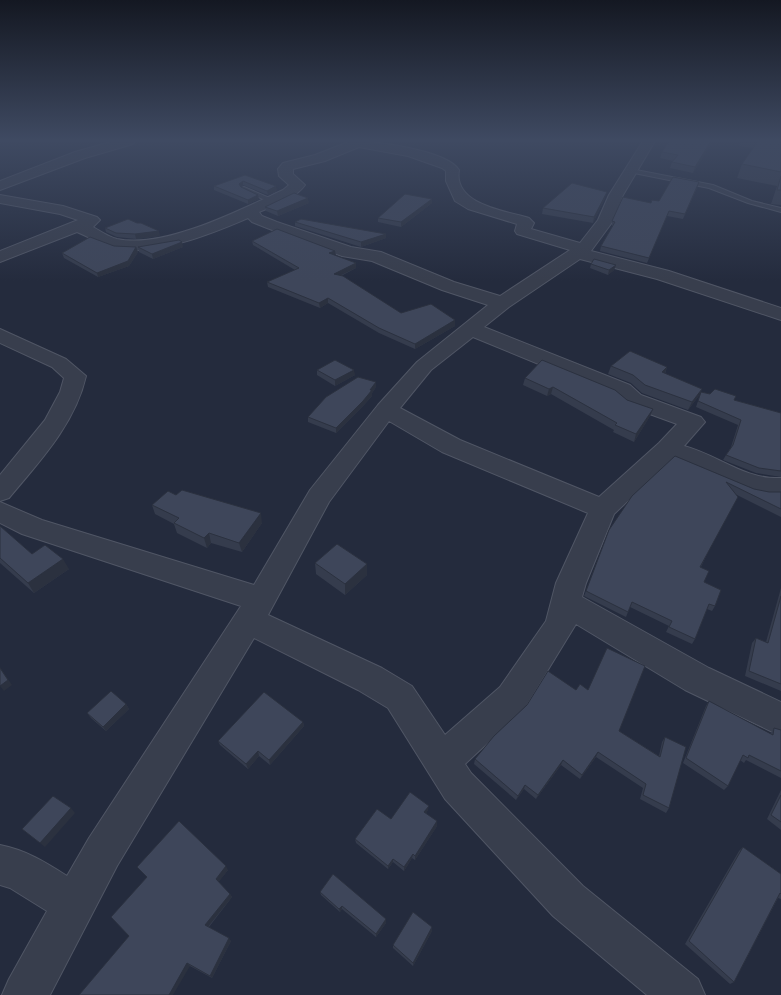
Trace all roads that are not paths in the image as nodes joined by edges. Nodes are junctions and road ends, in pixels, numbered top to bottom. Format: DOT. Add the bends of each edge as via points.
graph roads {
  1 [pos="294,187"];
  2 [pos="456,187"];
  3 [pos="621,187"];
  4 [pos="714,187"];
  5 [pos="244,188"];
  6 [pos="0,199"];
  7 [pos="272,201"];
  8 [pos="781,210"];
  9 [pos="250,211"];
  10 [pos="92,220"];
  11 [pos="580,251"];
  12 [pos="0,258"];
  13 [pos="502,302"];
  14 [pos="781,314"];
  15 [pos="471,329"];
  16 [pos="0,335"];
  17 [pos="386,410"];
  18 [pos="668,449"];
  19 [pos="781,488"];
  20 [pos="0,492"];
  21 [pos="603,509"];
  22 [pos="0,512"];
  23 [pos="566,603"];
  24 [pos="255,610"];
  25 [pos="781,720"];
  26 [pos="442,761"];
  27 [pos="0,865"];
  28 [pos="75,904"];
  29 [pos="667,990"];
  30 [pos="25,995"];
  1 -- 7 [label="street"];
  2 -- 11 [label="street" via="460,198 473,206 524,220 523,231"];
  3 -- 11 [label="street" via="605,221"];
  4 -- 8 [label="lane"];
  5 -- 7 [label="lane"];
  6 -- 10 [label="street" via="63,210"];
  7 -- 9 [label="street"];
  9 -- 10 [label="street" via="156,244 115,244 82,228"];
  9 -- 13 [label="street" via="257,219 272,226 348,252 375,256 448,286"];
  10 -- 12 [label="street"];
  11 -- 13 [label="street"];
  11 -- 14 [label="street"];
  13 -- 15 [label="street"];
  15 -- 17 [label="street" via="424,366"];
  15 -- 18 [label="street" via="622,390 633,400 693,422"];
  16 -- 20 [label="street" via="59,363 75,376 68,402 43,441"];
  17 -- 21 [label="street" via="451,446"];
  17 -- 24 [label="street" via="319,498"];
  18 -- 19 [label="street" via="746,482 771,489"];
  18 -- 21 [label="street"];
  21 -- 23 [label="street"];
  22 -- 24 [label="street" via="32,527"];
  23 -- 25 [label="street" via="698,679"];
  23 -- 26 [label="street" via="560,626 512,698"];
  24 -- 26 [label="street" via="400,697"];
  24 -- 28 [label="street" via="103,852"];
  26 -- 29 [label="street" via="458,786 568,902"];
  27 -- 28 [label="street" via="18,869"];
  28 -- 30 [label="street"];
}
